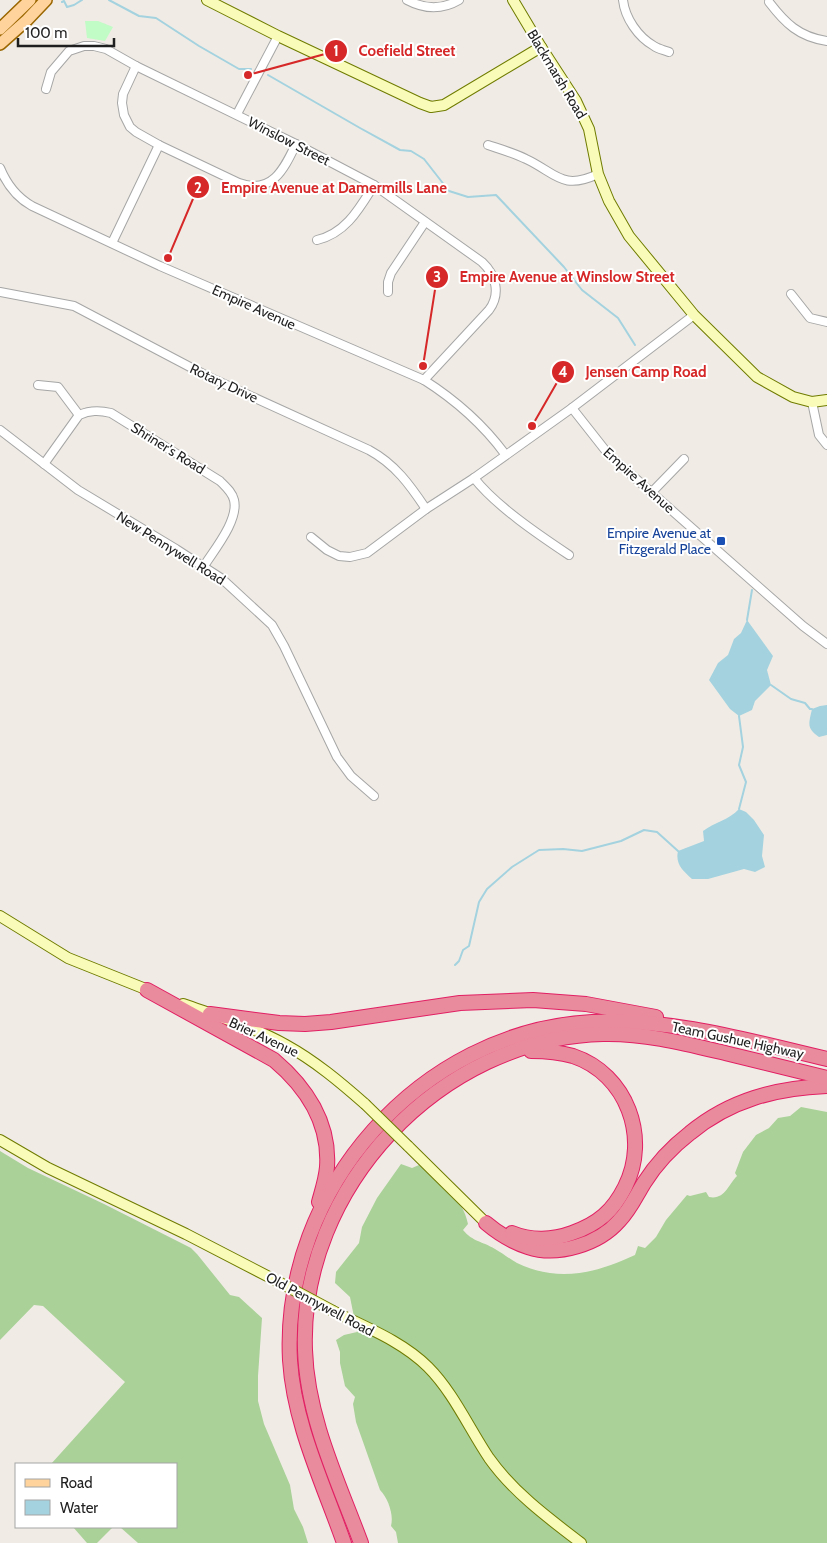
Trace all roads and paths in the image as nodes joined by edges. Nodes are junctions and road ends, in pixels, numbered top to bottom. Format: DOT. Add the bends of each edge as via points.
graph roads {
  1 [pos="30,0"];
  2 [pos="46,0"];
  3 [pos="207,0"];
  4 [pos="407,0"];
  5 [pos="459,0"];
  6 [pos="513,0"];
  7 [pos="624,0"];
  8 [pos="769,2"];
  9 [pos="0,30"];
  10 [pos="278,36"];
  11 [pos="827,41"];
  12 [pos="0,44"];
  13 [pos="541,47"];
  14 [pos="669,52"];
  15 [pos="136,66"];
  16 [pos="46,88"];
  17 [pos="237,114"];
  18 [pos="296,144"];
  19 [pos="159,145"];
  20 [pos="488,145"];
  21 [pos="0,168"];
  22 [pos="598,174"];
  23 [pos="374,185"];
  24 [pos="425,222"];
  25 [pos="317,240"];
  26 [pos="112,243"];
  27 [pos="0,292"];
  28 [pos="388,292"];
  29 [pos="791,294"];
  30 [pos="694,315"];
  31 [pos="827,322"];
  32 [pos="424,380"];
  33 [pos="38,386"];
  34 [pos="827,400"];
  35 [pos="812,402"];
  36 [pos="572,408"];
  37 [pos="79,415"];
  38 [pos="0,430"];
  39 [pos="827,445"];
  40 [pos="505,454"];
  41 [pos="684,459"];
  42 [pos="44,464"];
  43 [pos="474,478"];
  44 [pos="652,492"];
  45 [pos="426,509"];
  46 [pos="311,537"];
  47 [pos="569,555"];
  48 [pos="204,566"];
  49 [pos="827,644"];
  50 [pos="374,796"];
  51 [pos="0,916"];
  52 [pos="148,990"];
  53 [pos="210,1014"];
  54 [pos="715,1033"];
  55 [pos="511,1053"];
  56 [pos="827,1059"];
  57 [pos="827,1078"];
  58 [pos="827,1086"];
  59 [pos="0,1140"];
  60 [pos="486,1223"];
  61 [pos="310,1234"];
  62 [pos="328,1499"];
  63 [pos="338,1543"];
  64 [pos="344,1543"];
  65 [pos="361,1543"];
  66 [pos="580,1543"];
  1 -- 9 [label="main road"];
  2 -- 12 [label="main road"];
  3 -- 10 [label="street"];
  4 -- 5 [label="street" via="433,8"];
  6 -- 13 [label="street, Blackmarsh Road"];
  7 -- 14 [label="street" via="630,22 653,46"];
  8 -- 11 [label="street" via="783,21 796,30"];
  10 -- 13 [label="street" via="431,107 444,104"];
  10 -- 17 [label="street"];
  13 -- 22 [label="street, Blackmarsh Road" via="583,115"];
  15 -- 16 [label="street, Winslow Street" via="106,49 80,46 58,62"];
  15 -- 17 [label="street, Winslow Street"];
  15 -- 19 [label="street" via="123,94 124,116 133,130"];
  17 -- 18 [label="street, Winslow Street"];
  18 -- 19 [label="street" via="278,175 267,183 253,186 239,183"];
  18 -- 23 [label="street, Winslow Street"];
  19 -- 26 [label="street"];
  20 -- 22 [label="street" via="525,158 558,178 572,182"];
  21 -- 26 [label="street, Empire Avenue" via="9,187 25,202"];
  22 -- 30 [label="street, Blackmarsh Road" via="629,236"];
  23 -- 24 [label="street, Winslow Street"];
  23 -- 25 [label="street" via="350,221 335,234"];
  24 -- 28 [label="street" via="391,273"];
  24 -- 32 [label="street, Winslow Street" via="486,266 494,278 496,293 489,310"];
  26 -- 32 [label="street, Empire Avenue"];
  27 -- 45 [label="street, Rotary Drive" via="70,304 209,377 381,456 398,471"];
  29 -- 31 [label="street" via="810,318"];
  30 -- 35 [label="street, Blackmarsh Road" via="757,377 785,393"];
  30 -- 36 [label="street"];
  32 -- 40 [label="street, Empire Avenue" via="457,402"];
  33 -- 37 [label="street" via="58,387"];
  34 -- 35 [label="street, Blackmarsh Road"];
  35 -- 39 [label="street" via="819,435"];
  36 -- 40 [label="street"];
  36 -- 44 [label="street, Empire Avenue" via="609,455"];
  37 -- 42 [label="street"];
  37 -- 48 [label="street, Shriner's Road" via="94,410 111,413 220,481 229,490 234,501 234,515"];
  38 -- 42 [label="street, New Pennywell Road"];
  40 -- 43 [label="street"];
  41 -- 44 [label="street"];
  42 -- 48 [label="street, New Pennywell Road" via="97,502"];
  43 -- 45 [label="street"];
  43 -- 47 [label="street" via="495,499"];
  44 -- 49 [label="street, Empire Avenue"];
  45 -- 46 [label="street" via="377,547 359,556 339,556"];
  48 -- 50 [label="street, New Pennywell Road" via="222,578 272,625 337,757 351,776"];
  51 -- 52 [label="street, Brier Avenue" via="68,958"];
  52 -- 53 [label="street, Brier Avenue"];
  52 -- 61 [label="highway" via="274,1060 291,1074 316,1109 325,1136 326,1167"];
  53 -- 54 [label="highway" via="305,1024 460,1003 558,1001 627,1011"];
  53 -- 60 [label="street, Brier Avenue, bridge" via="257,1031 314,1061 365,1104"];
  54 -- 56 [label="highway, Team Gushue Highway"];
  54 -- 61 [label="highway, Team Gushue Highway" via="641,1023 590,1022 542,1029 475,1052 431,1078 387,1116 344,1169"];
  55 -- 57 [label="highway, Team Gushue Highway" via="575,1037 628,1035 684,1043"];
  55 -- 60 [label="highway" via="561,1053 574,1056 597,1069 618,1089 626,1102 635,1132 635,1157 629,1179 615,1206 580,1230 566,1236 540,1238 517,1235"];
  55 -- 65 [label="highway, Team Gushue Highway" via="464,1073 433,1093 398,1124 377,1146 352,1182 319,1250 305,1323 310,1387 319,1429"];
  58 -- 60 [label="highway" via="801,1087 757,1096 704,1122 663,1158 618,1224 582,1245 558,1249 530,1248 510,1240"];
  59 -- 66 [label="street, Old Pennywell Road, bridge" via="48,1168 406,1349 429,1368 506,1480"];
  61 -- 62 [label="highway, Team Gushue Highway" via="295,1283 290,1360 305,1436"];
  62 -- 63 [label="highway"];
  62 -- 64 [label="highway, Team Gushue Highway"];
}
